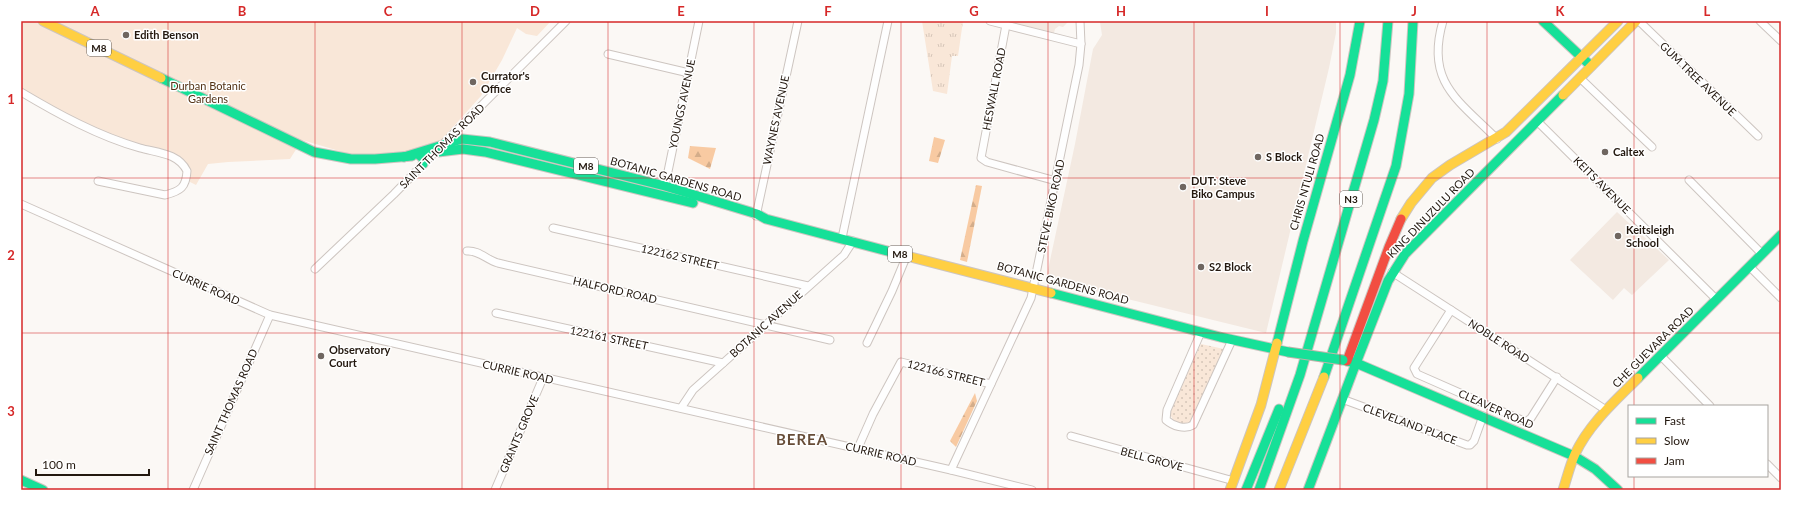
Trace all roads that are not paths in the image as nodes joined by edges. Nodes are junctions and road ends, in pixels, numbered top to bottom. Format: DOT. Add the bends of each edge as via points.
graph roads {
  1 [pos="43,21"];
  2 [pos="566,21"];
  3 [pos="699,21"];
  4 [pos="798,21"];
  5 [pos="888,21"];
  6 [pos="990,21"];
  7 [pos="1080,21"];
  8 [pos="1360,21"];
  9 [pos="1388,21"];
  10 [pos="1413,21"];
  11 [pos="1443,21"];
  12 [pos="1543,21"];
  13 [pos="1618,21"];
  14 [pos="1636,21"];
  15 [pos="1639,21"];
  16 [pos="1760,21"];
  17 [pos="1006,25"];
  18 [pos="1781,41"];
  19 [pos="1081,44"];
  20 [pos="608,54"];
  21 [pos="1581,57"];
  22 [pos="1591,66"];
  23 [pos="688,73"];
  24 [pos="1580,78"];
  25 [pos="21,92"];
  26 [pos="1537,121"];
  27 [pos="459,128"];
  28 [pos="1758,136"];
  29 [pos="462,139"];
  30 [pos="1497,139"];
  31 [pos="1652,147"];
  32 [pos="442,148"];
  33 [pos="432,151"];
  34 [pos="419,154"];
  35 [pos="404,157"];
  36 [pos="423,164"];
  37 [pos="98,180"];
  38 [pos="1689,180"];
  39 [pos="1056,181"];
  40 [pos="665,186"];
  41 [pos="21,204"];
  42 [pos="756,217"];
  43 [pos="553,228"];
  44 [pos="1781,235"];
  45 [pos="842,238"];
  46 [pos="853,241"];
  47 [pos="467,251"];
  48 [pos="1762,254"];
  49 [pos="907,256"];
  50 [pos="1750,267"];
  51 [pos="315,269"];
  52 [pos="1392,272"];
  53 [pos="808,286"];
  54 [pos="1033,288"];
  55 [pos="1781,298"];
  56 [pos="1718,300"];
  57 [pos="1451,310"];
  58 [pos="496,313"];
  59 [pos="270,315"];
  60 [pos="766,325"];
  61 [pos="1201,332"];
  62 [pos="830,340"];
  63 [pos="1232,340"];
  64 [pos="867,343"];
  65 [pos="1275,350"];
  66 [pos="1661,356"];
  67 [pos="1348,361"];
  68 [pos="723,363"];
  69 [pos="1324,374"];
  70 [pos="1300,375"];
  71 [pos="1557,377"];
  72 [pos="543,378"];
  73 [pos="991,384"];
  74 [pos="1342,399"];
  75 [pos="1709,405"];
  76 [pos="682,408"];
  77 [pos="1606,410"];
  78 [pos="1483,416"];
  79 [pos="1071,436"];
  80 [pos="858,448"];
  81 [pos="1574,456"];
  82 [pos="1768,465"];
  83 [pos="952,470"];
  84 [pos="1781,478"];
  85 [pos="21,480"];
  86 [pos="1234,481"];
  87 [pos="1003,482"];
  88 [pos="43,490"];
  89 [pos="193,490"];
  90 [pos="495,490"];
  91 [pos="999,490"];
  92 [pos="1032,490"];
  93 [pos="1230,490"];
  94 [pos="1246,490"];
  95 [pos="1259,490"];
  96 [pos="1279,490"];
  97 [pos="1289,490"];
  98 [pos="1308,490"];
  99 [pos="1563,490"];
  100 [pos="1618,490"];
  1 -- 35 [label="main road, M8" via="314,152 328,157 360,160"];
  2 -- 27 [label="street, SAINT THOMAS ROAD"];
  3 -- 23 [label="street, YOUNGS AVENUE"];
  4 -- 42 [label="street, WAYNES AVENUE"];
  5 -- 45 [label="street"];
  6 -- 17 [label="street"];
  7 -- 19 [label="street, STEVE BIKO ROAD"];
  8 -- 65 [label="main road, CHRIS NTULI ROAD" via="1350,75"];
  9 -- 70 [label="main road, N3" via="1383,81 1374,120"];
  10 -- 69 [label="main road" via="1411,88 1396,166"];
  11 -- 30 [label="street" via="1439,64 1444,83"];
  12 -- 21 [label="main road"];
  13 -- 21 [label="main road, KING DINUZULU ROAD"];
  14 -- 22 [label="main road, KING DINUZULU ROAD"];
  15 -- 28 [label="street, GUM TREE AVENUE"];
  16 -- 18 [label="street"];
  17 -- 19 [label="street"];
  17 -- 39 [label="street, HESWALL ROAD" via="981,158 987,162"];
  19 -- 39 [label="street, STEVE BIKO ROAD"];
  20 -- 23 [label="street"];
  21 -- 22 [label="main road"];
  21 -- 30 [label="main road, KING DINUZULU ROAD" via="1530,110"];
  22 -- 24 [label="main road, KING DINUZULU ROAD"];
  23 -- 40 [label="street, YOUNGS AVENUE"];
  24 -- 26 [label="main road, KING DINUZULU ROAD"];
  24 -- 31 [label="street"];
  25 -- 37 [label="street" via="107,136 179,159 187,171 182,188 165,195"];
  26 -- 52 [label="main road, KING DINUZULU ROAD" via="1405,254"];
  26 -- 56 [label="street, KEITS AVENUE"];
  27 -- 29 [label="main road"];
  27 -- 32 [label="street, SAINT THOMAS ROAD"];
  29 -- 32 [label="main road, BOTANIC GARDENS ROAD / M8"];
  29 -- 40 [label="main road, BOTANIC GARDENS ROAD / M8" via="490,142"];
  30 -- 67 [label="main road, KING DINUZULU ROAD" via="1443,170 1414,197 1388,249"];
  32 -- 33 [label="main road, BOTANIC GARDENS ROAD / M8"];
  32 -- 42 [label="main road, BOTANIC GARDENS ROAD / M8" via="485,152"];
  33 -- 34 [label="main road, BOTANIC GARDENS ROAD / M8"];
  33 -- 35 [label="main road, BOTANIC GARDENS ROAD / M8"];
  33 -- 36 [label="street, SAINT THOMAS ROAD"];
  34 -- 35 [label="main road, BOTANIC GARDENS ROAD / M8"];
  34 -- 36 [label="main road" via="424,159"];
  36 -- 51 [label="street, SAINT THOMAS ROAD"];
  38 -- 48 [label="street"];
  39 -- 54 [label="street, STEVE BIKO ROAD"];
  40 -- 42 [label="main road, BOTANIC GARDENS ROAD / M8"];
  41 -- 59 [label="street, CURRIE ROAD"];
  42 -- 45 [label="main road, BOTANIC GARDENS ROAD / M8"];
  43 -- 53 [label="street, 122162 STREET"];
  44 -- 48 [label="main road, CHE GUEVARA ROAD"];
  45 -- 46 [label="main road, BOTANIC GARDENS ROAD / M8"];
  46 -- 49 [label="main road, BOTANIC GARDENS ROAD / M8"];
  46 -- 53 [label="street, BOTANIC AVENUE" via="844,255"];
  47 -- 60 [label="street, HALFORD ROAD" via="477,252 498,263"];
  48 -- 50 [label="main road, CHE GUEVARA ROAD"];
  49 -- 54 [label="main road, BOTANIC GARDENS ROAD / M8"];
  49 -- 64 [label="street"];
  50 -- 55 [label="street"];
  50 -- 56 [label="main road, CHE GUEVARA ROAD"];
  52 -- 57 [label="street, NOBLE ROAD"];
  52 -- 67 [label="main road, KING DINUZULU ROAD"];
  53 -- 60 [label="street, BOTANIC AVENUE"];
  54 -- 61 [label="main road, BOTANIC GARDENS ROAD / M8"];
  54 -- 73 [label="street, STEVE BIKO ROAD" via="1031,298"];
  56 -- 66 [label="main road, CHE GUEVARA ROAD"];
  57 -- 71 [label="street, NOBLE ROAD"];
  57 -- 71 [label="street" via="1414,368 1417,374 1526,422 1534,414"];
  58 -- 68 [label="street, 122161 STREET"];
  59 -- 72 [label="street, CURRIE ROAD"];
  59 -- 89 [label="street, SAINT THOMAS ROAD"];
  60 -- 62 [label="street, HALFORD ROAD"];
  60 -- 68 [label="street, BOTANIC AVENUE"];
  61 -- 63 [label="main road, BOTANIC GARDENS ROAD / M8"];
  61 -- 63 [label="street" via="1167,410 1166,420 1186,428 1193,425"];
  63 -- 65 [label="main road, BOTANIC GARDENS ROAD / M8"];
  65 -- 67 [label="main road, BOTANIC GARDENS ROAD / M8, bridge"];
  65 -- 86 [label="main road" via="1260,405"];
  66 -- 75 [label="street"];
  66 -- 77 [label="main road, CHE GUEVARA ROAD"];
  67 -- 74 [label="main road, KING DINUZULU ROAD"];
  67 -- 78 [label="main road, CLEAVER ROAD / M8"];
  68 -- 76 [label="street, BOTANIC AVENUE" via="693,390"];
  69 -- 96 [label="main road"];
  69 -- 97 [label="main road" via="1321,399"];
  70 -- 94 [label="main road" via="1282,403"];
  70 -- 95 [label="main road, N3"];
  71 -- 77 [label="street, NOBLE ROAD"];
  72 -- 76 [label="street, CURRIE ROAD"];
  72 -- 90 [label="street, GRANTS GROVE"];
  73 -- 80 [label="street, 122166 STREET" via="902,362 873,414"];
  73 -- 83 [label="street, STEVE BIKO ROAD"];
  74 -- 78 [label="street, CLEVELAND PLACE" via="1466,445 1474,441"];
  74 -- 98 [label="main road, KING DINUZULU ROAD"];
  76 -- 80 [label="street, CURRIE ROAD"];
  77 -- 81 [label="main road, CHE GUEVARA ROAD" via="1583,439"];
  78 -- 81 [label="main road, CLEAVER ROAD / M8"];
  79 -- 86 [label="street, BELL GROVE"];
  80 -- 83 [label="street, CURRIE ROAD"];
  81 -- 99 [label="main road, CHE GUEVARA ROAD"];
  81 -- 100 [label="main road, CLEAVER ROAD / M8" via="1595,469"];
  82 -- 84 [label="street"];
  83 -- 87 [label="street, CURRIE ROAD"];
  85 -- 88 [label="main road"];
  86 -- 93 [label="main road"];
  87 -- 91 [label="street"];
  87 -- 92 [label="street, CURRIE ROAD"];
}
